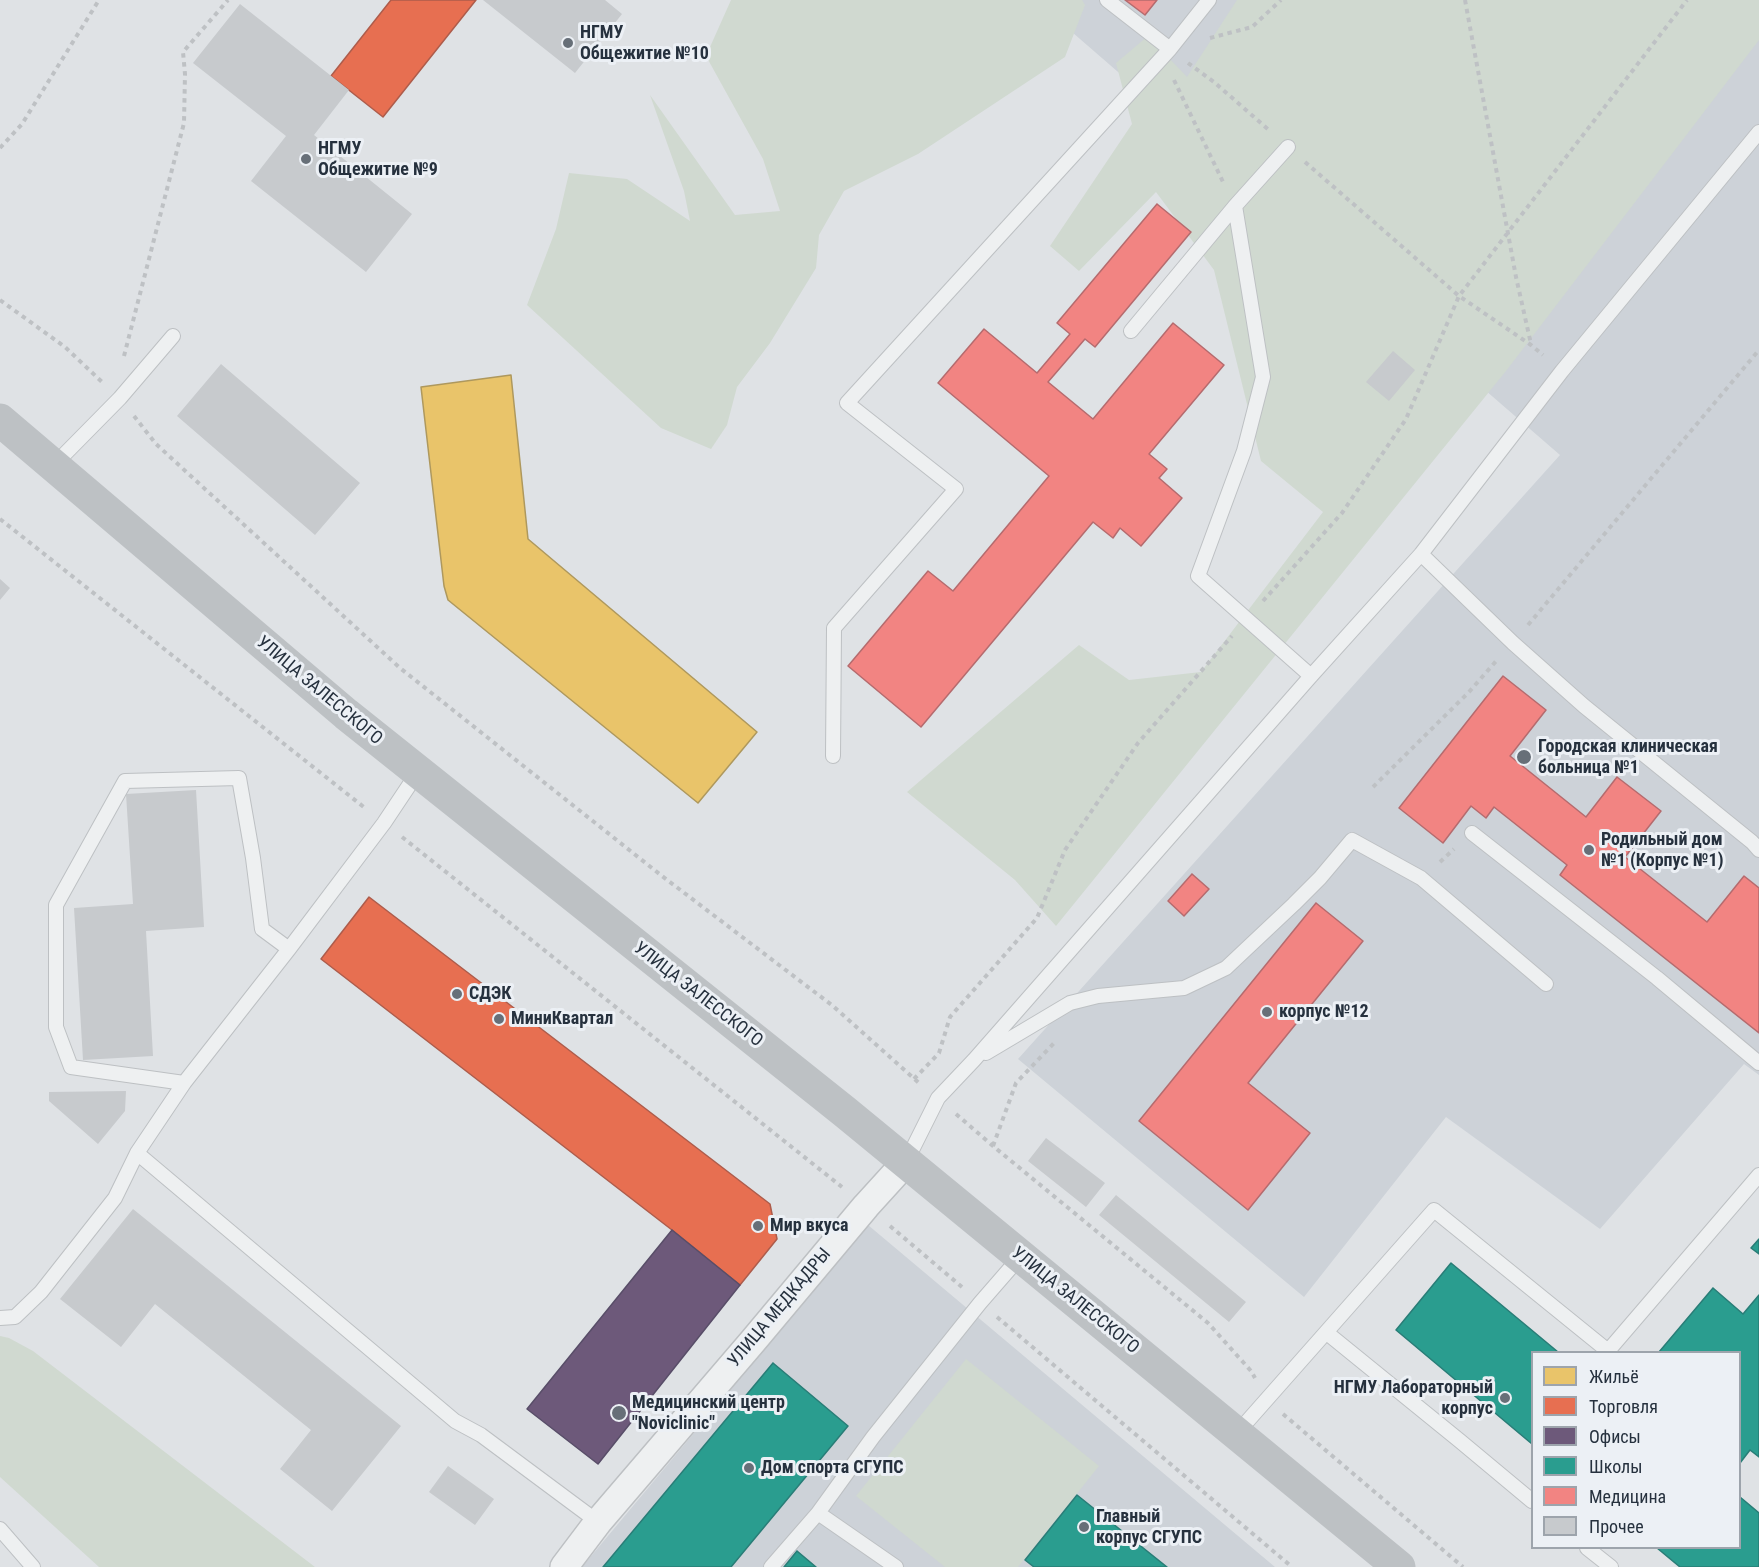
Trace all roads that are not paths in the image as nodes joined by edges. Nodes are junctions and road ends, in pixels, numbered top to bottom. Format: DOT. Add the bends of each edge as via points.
graph roads {
  1 [pos="1107,0"];
  2 [pos="1209,0"];
  3 [pos="1167,54"];
  4 [pos="1759,132"];
  5 [pos="1288,147"];
  6 [pos="1235,206"];
  7 [pos="1131,331"];
  8 [pos="173,336"];
  9 [pos="0,420"];
  10 [pos="53,466"];
  11 [pos="1421,554"];
  12 [pos="1311,676"];
  13 [pos="833,756"];
  14 [pos="418,772"];
  15 [pos="1472,833"];
  16 [pos="1759,850"];
  17 [pos="289,949"];
  18 [pos="1546,984"];
  19 [pos="974,1060"];
  20 [pos="1759,1063"];
  21 [pos="184,1083"];
  22 [pos="136,1153"];
  23 [pos="906,1162"];
  24 [pos="1759,1174"];
  25 [pos="1020,1257"];
  26 [pos="0,1318"];
  27 [pos="1327,1333"];
  28 [pos="1607,1351"];
  29 [pos="1609,1351"];
  30 [pos="1237,1433"];
  31 [pos="1531,1499"];
  32 [pos="818,1513"];
  33 [pos="598,1522"];
  34 [pos="0,1529"];
  35 [pos="1588,1549"];
  36 [pos="33,1567"];
  37 [pos="564,1567"];
  38 [pos="771,1567"];
  39 [pos="896,1567"];
  40 [pos="1399,1567"];
  41 [pos="1611,1567"];
  1 -- 3 [label="lane"];
  2 -- 3 [label="lane"];
  3 -- 13 [label="lane" via="847,403 956,489 834,628"];
  4 -- 11 [label="lane" via="1562,371"];
  5 -- 6 [label="lane"];
  6 -- 7 [label="lane"];
  6 -- 12 [label="lane" via="1263,377 1244,451 1198,576"];
  8 -- 10 [label="lane" via="120,398"];
  9 -- 10 [label="main road, УЛИЦА ЗАЛЕССКОГО"];
  10 -- 14 [label="main road, УЛИЦА ЗАЛЕССКОГО"];
  11 -- 12 [label="lane"];
  11 -- 16 [label="lane" via="1584,706"];
  12 -- 19 [label="lane"];
  14 -- 17 [label="lane"];
  14 -- 23 [label="main road, УЛИЦА ЗАЛЕССКОГО"];
  15 -- 20 [label="lane"];
  17 -- 21 [label="lane"];
  17 -- 21 [label="lane" via="262,928 239,778 125,781 56,905 56,1027 71,1066"];
  18 -- 19 [label="lane" via="1421,878 1352,840 1294,904 1226,968 1184,988 1098,996 1070,1003"];
  19 -- 23 [label="lane" via="938,1098"];
  21 -- 22 [label="lane"];
  22 -- 26 [label="lane" via="115,1198 41,1292 15,1317"];
  22 -- 33 [label="lane" via="455,1421 481,1435"];
  23 -- 25 [label="main road, УЛИЦА ЗАЛЕССКОГО"];
  23 -- 33 [label="street, УЛИЦА МЕДКАДРЫ"];
  24 -- 29 [label="lane"];
  25 -- 30 [label="main road, УЛИЦА ЗАЛЕССКОГО"];
  25 -- 32 [label="lane" via="873,1437"];
  27 -- 28 [label="lane" via="1434,1210"];
  27 -- 30 [label="lane"];
  27 -- 31 [label="lane"];
  30 -- 40 [label="main road, УЛИЦА ЗАЛЕССКОГО"];
  32 -- 38 [label="lane"];
  32 -- 39 [label="lane"];
  33 -- 37 [label="street, УЛИЦА МЕДКАДРЫ"];
  34 -- 36 [label="lane"];
  35 -- 41 [label="lane"];
}
